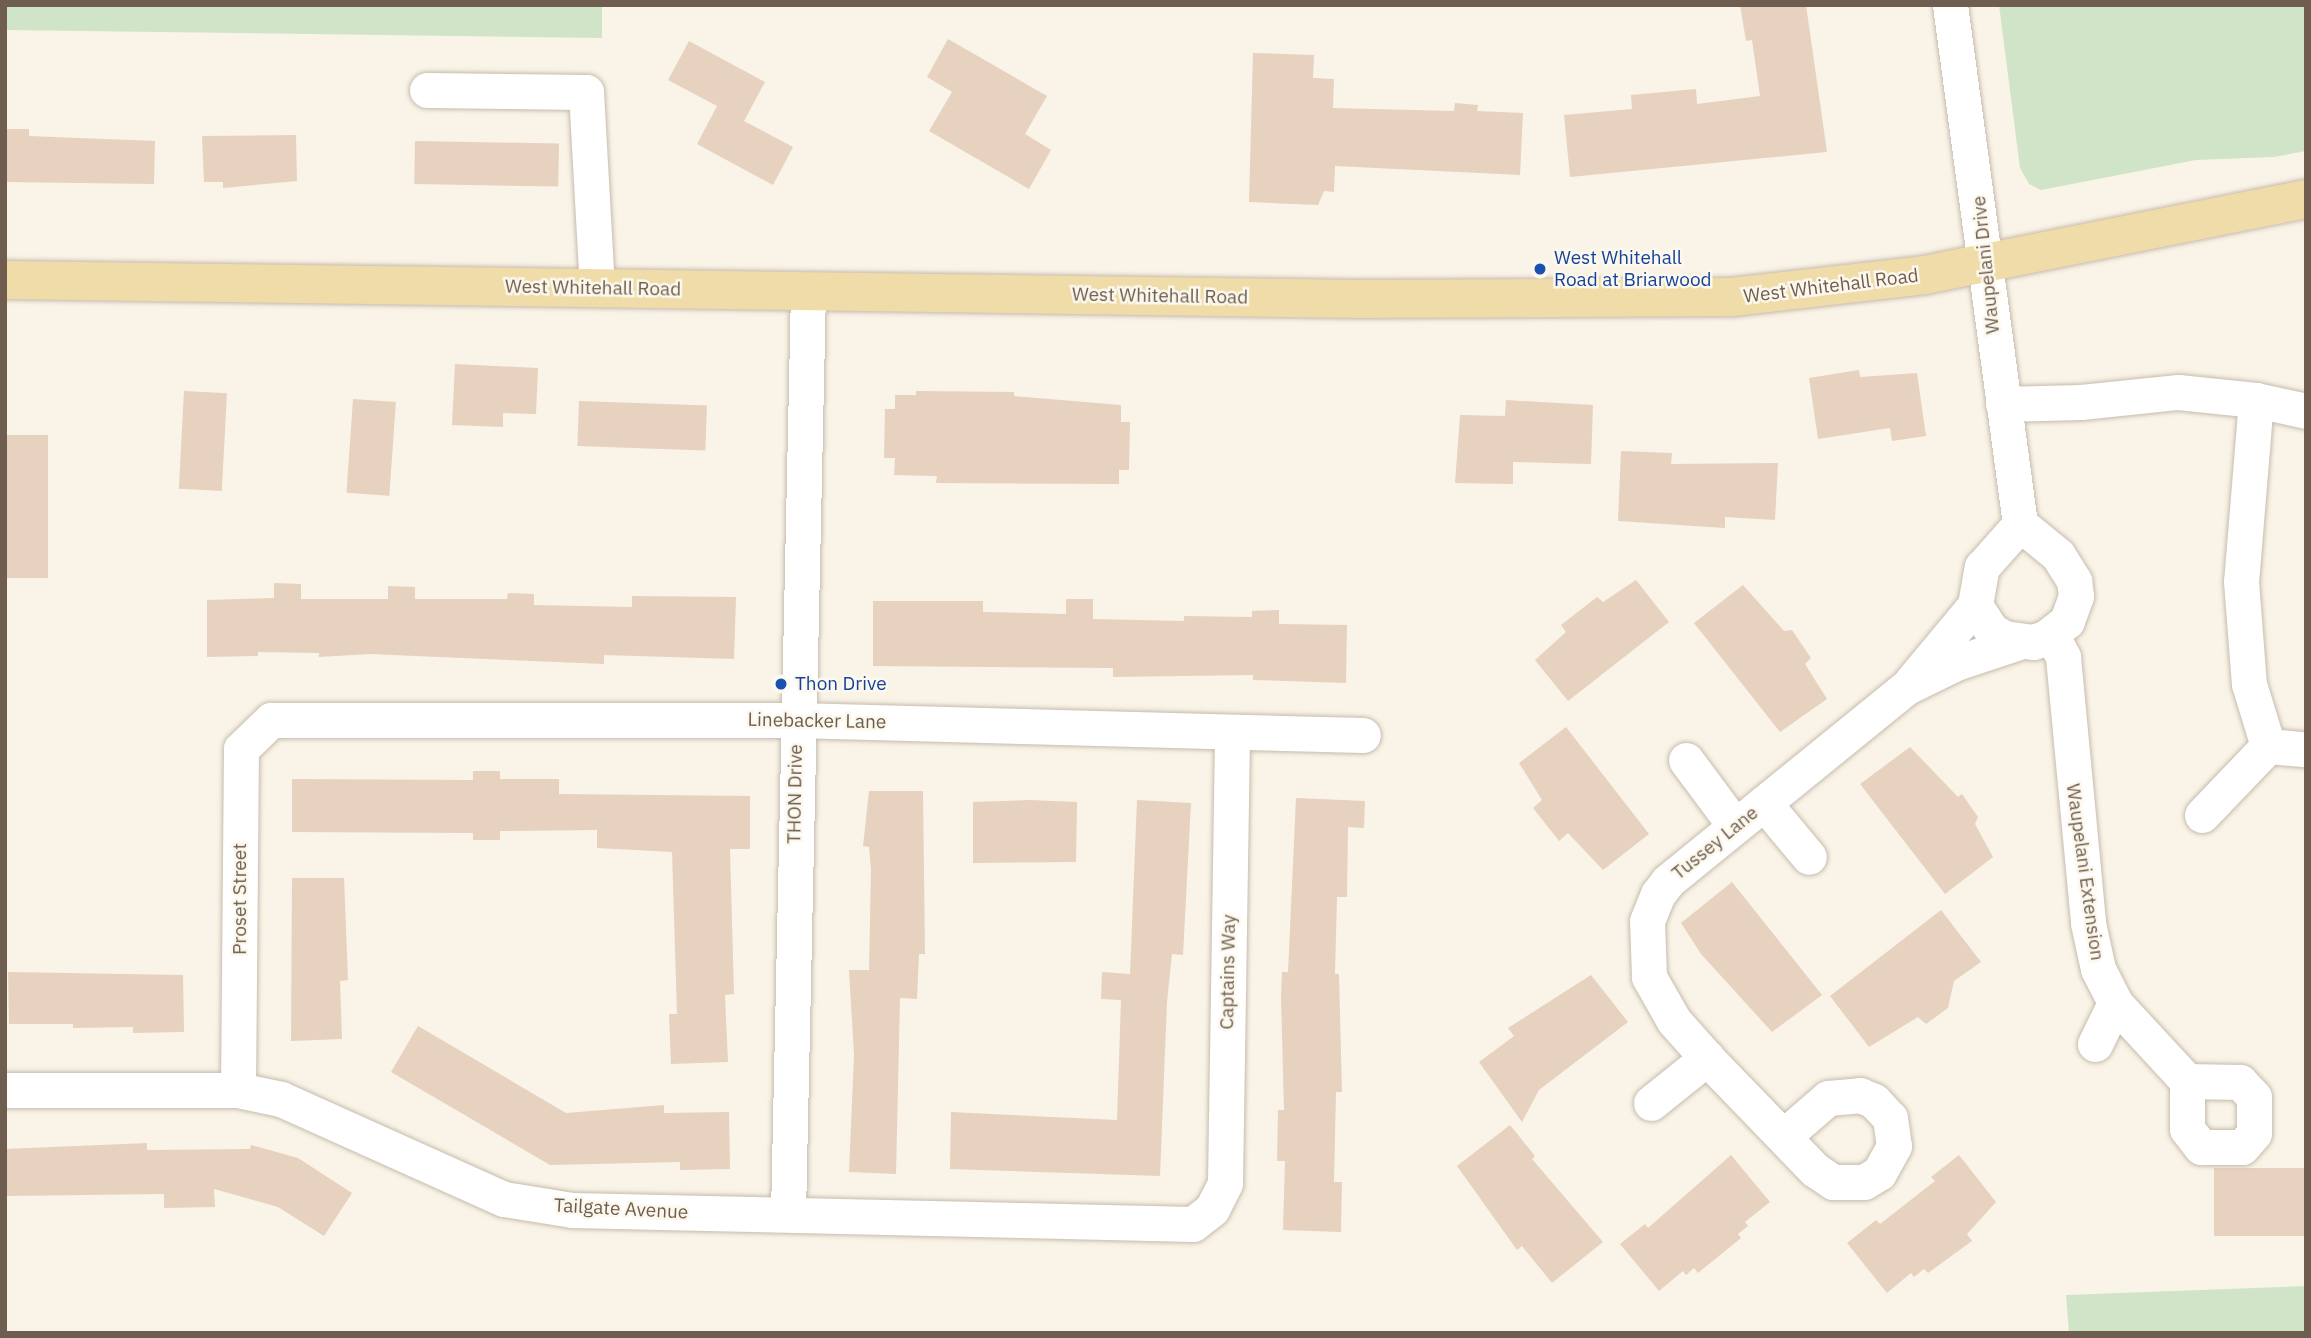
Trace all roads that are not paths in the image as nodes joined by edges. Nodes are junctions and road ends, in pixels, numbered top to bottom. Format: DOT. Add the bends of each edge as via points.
graph roads {
  1 [pos="1950,5"];
  2 [pos="426,90"];
  3 [pos="2306,199"];
  4 [pos="1985,264"];
  5 [pos="5,280"];
  6 [pos="597,288"];
  7 [pos="808,290"];
  8 [pos="2256,400"];
  9 [pos="2003,404"];
  10 [pos="2306,411"];
  11 [pos="2020,524"];
  12 [pos="1975,606"];
  13 [pos="2035,638"];
  14 [pos="1908,687"];
  15 [pos="271,720"];
  16 [pos="796,720"];
  17 [pos="1232,732"];
  18 [pos="1363,735"];
  19 [pos="2267,746"];
  20 [pos="2306,749"];
  21 [pos="1686,760"];
  22 [pos="1764,803"];
  23 [pos="2202,815"];
  24 [pos="1735,826"];
  25 [pos="1809,857"];
  26 [pos="2115,1003"];
  27 [pos="2095,1044"];
  28 [pos="1707,1058"];
  29 [pos="2187,1081"];
  30 [pos="5,1090"];
  31 [pos="238,1090"];
  32 [pos="1651,1103"];
  33 [pos="1784,1136"];
  34 [pos="1212,1209"];
  35 [pos="788,1214"];
  1 -- 4 [label="street, Waupelani Drive"];
  2 -- 6 [label="street" via="586,92"];
  3 -- 4 [label="main road, West Whitehall Road"];
  4 -- 7 [label="main road, West Whitehall Road" via="1810,291 1683,298 1359,299"];
  4 -- 9 [label="street, Waupelani Drive"];
  5 -- 6 [label="main road, West Whitehall Road"];
  6 -- 7 [label="main road, West Whitehall Road"];
  7 -- 16 [label="street, THON Drive"];
  8 -- 9 [label="street" via="2178,392"];
  8 -- 10 [label="street"];
  8 -- 19 [label="street" via="2242,570 2243,641 2249,684"];
  9 -- 11 [label="street, Waupelani Drive"];
  11 -- 12 [label="street" via="1982,567"];
  11 -- 13 [label="street" via="2058,555 2074,581 2073,609"];
  12 -- 13 [label="street" via="1992,630"];
  12 -- 14 [label="street, Tussey Lane"];
  13 -- 14 [label="street, Tussey Lane" via="1956,663"];
  13 -- 26 [label="street, Waupelani Extension" via="2063,657 2088,923 2098,969"];
  14 -- 22 [label="street, Tussey Lane"];
  15 -- 16 [label="street, Linebacker Lane"];
  15 -- 31 [label="street, Proset Street" via="241,748"];
  16 -- 17 [label="street, Linebacker Lane"];
  16 -- 35 [label="street, THON Drive"];
  17 -- 18 [label="street, Linebacker Lane"];
  17 -- 34 [label="street, Captains Way" via="1225,1183"];
  19 -- 20 [label="street"];
  19 -- 23 [label="street"];
  21 -- 24 [label="street"];
  22 -- 24 [label="street, Tussey Lane"];
  22 -- 25 [label="street"];
  24 -- 28 [label="street, Tussey Lane" via="1668,881 1647,921 1645,960 1658,999"];
  26 -- 27 [label="street"];
  26 -- 29 [label="street, Waupelani Extension"];
  28 -- 32 [label="street"];
  28 -- 33 [label="street, Tussey Lane"];
  30 -- 31 [label="street, Tailgate Avenue"];
  31 -- 35 [label="street, Tailgate Avenue" via="281,1100 504,1199 572,1210"];
  34 -- 35 [label="street, Tailgate Avenue" via="1193,1224"];
}
